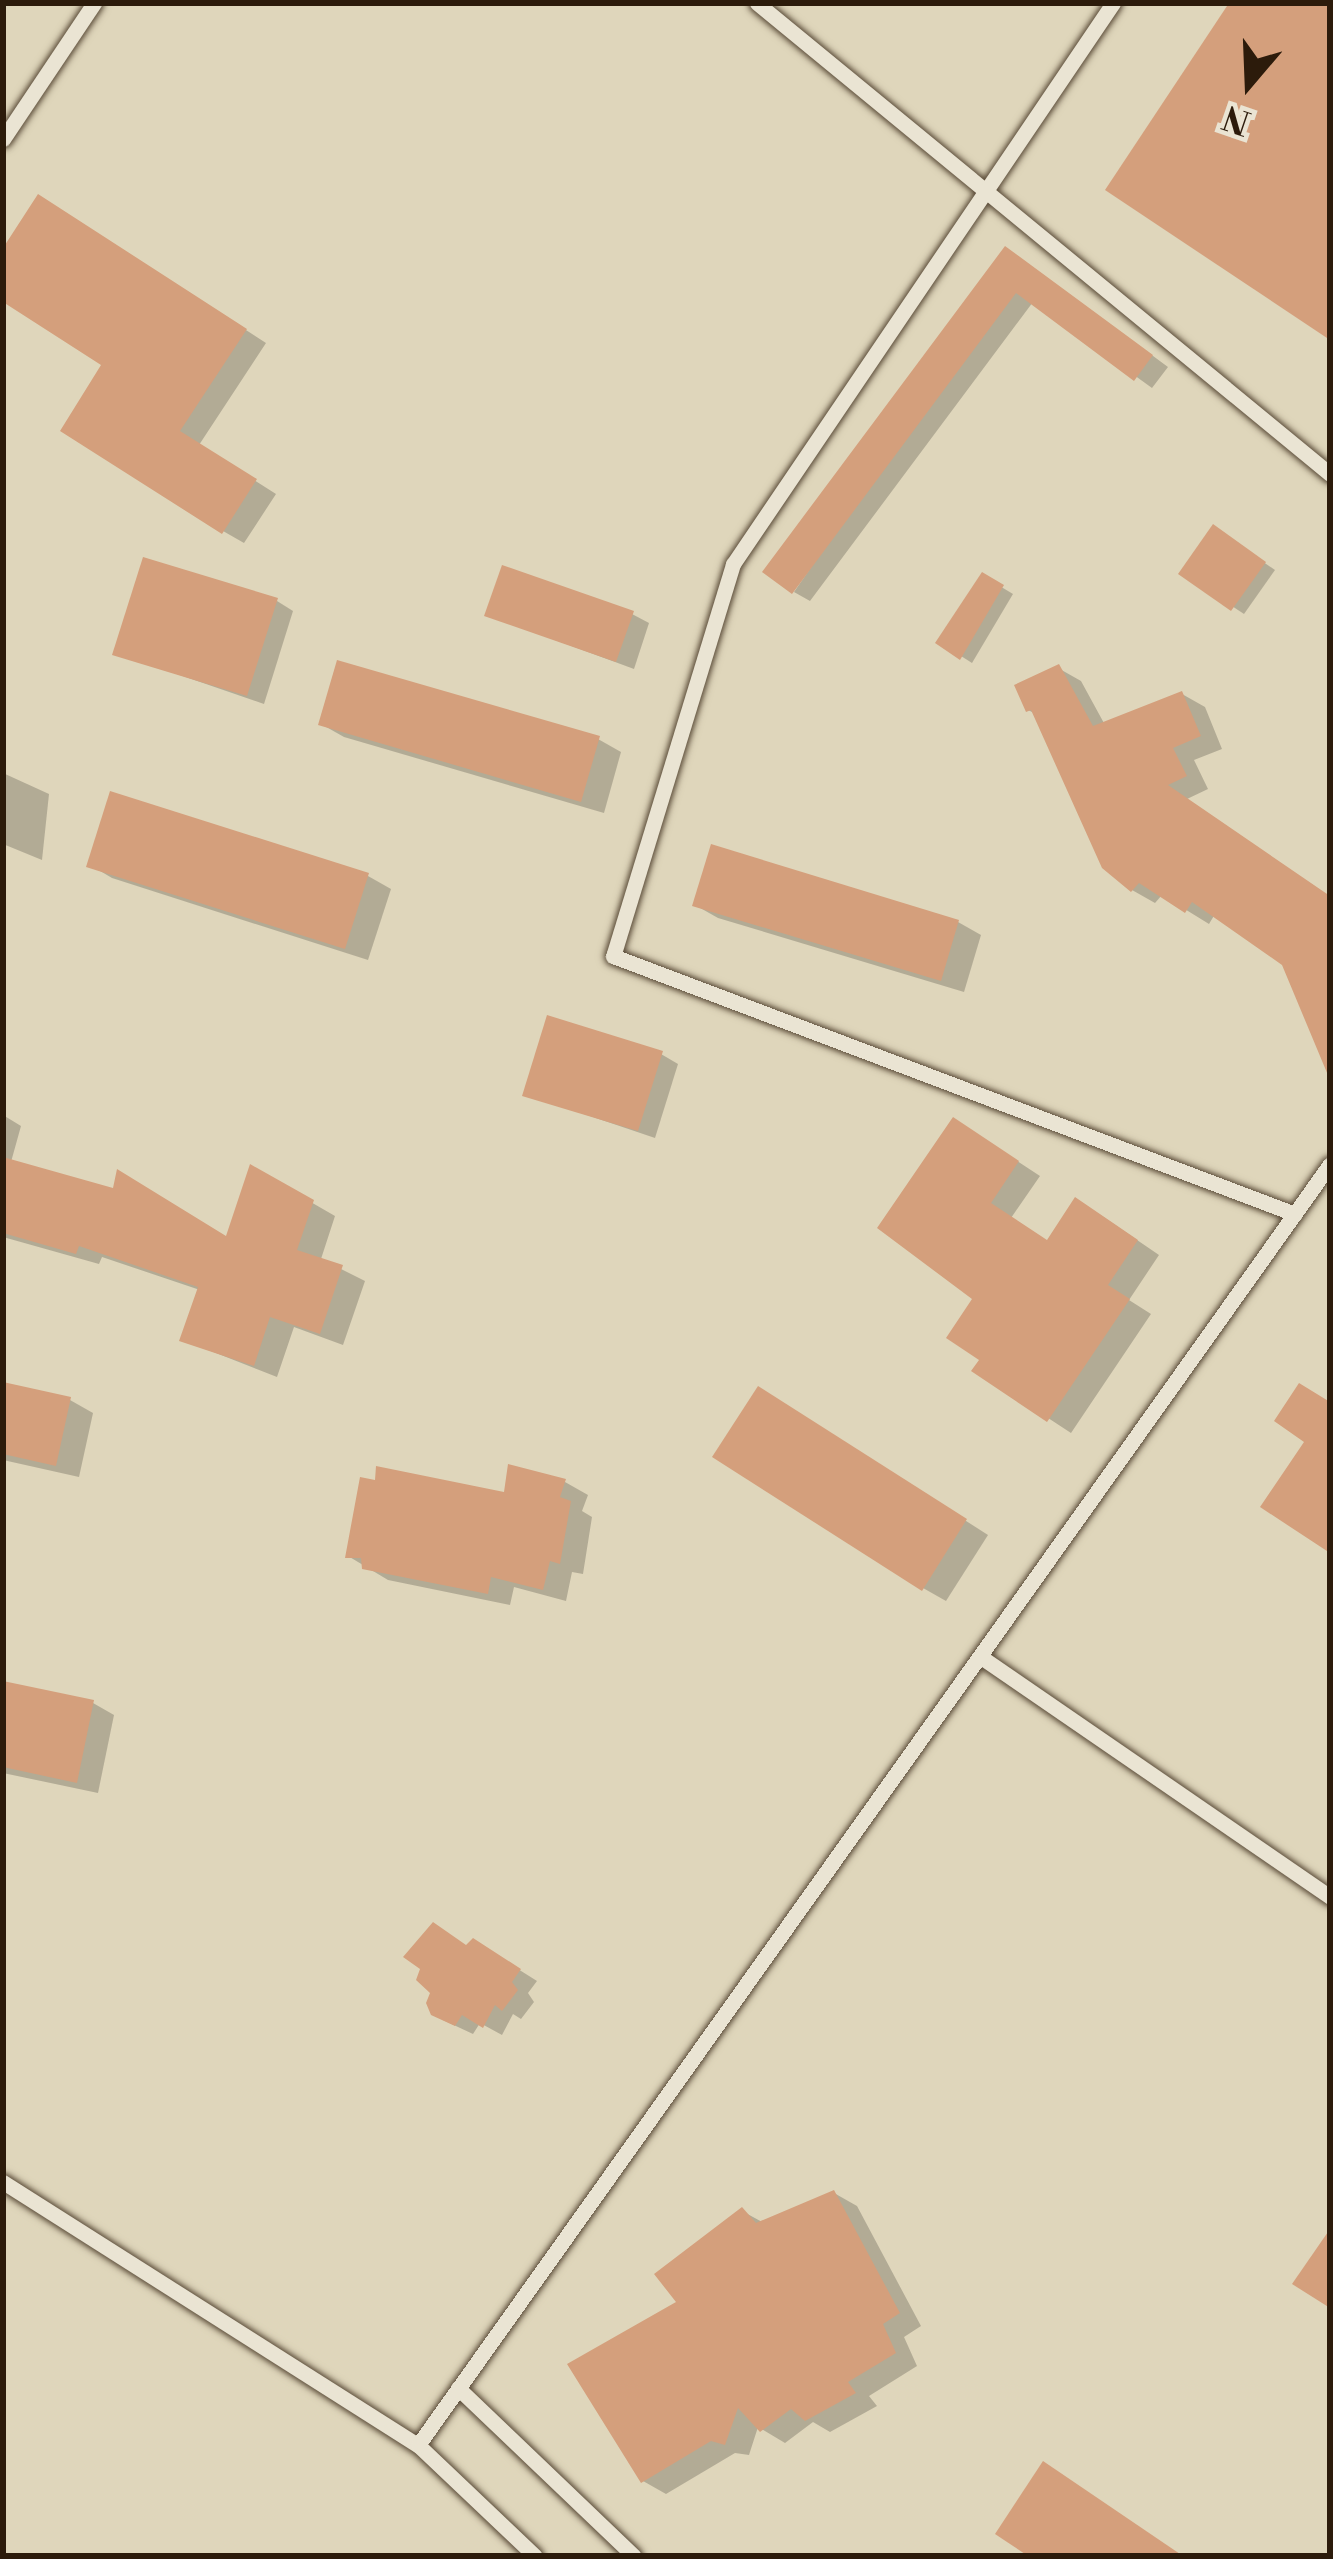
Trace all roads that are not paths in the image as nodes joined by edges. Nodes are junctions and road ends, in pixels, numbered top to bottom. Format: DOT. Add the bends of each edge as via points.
graph roads {
  1 [pos="94,3"];
  2 [pos="757,3"];
  3 [pos="1113,3"];
  4 [pos="3,139"];
  5 [pos="986,192"];
  6 [pos="1330,474"];
  7 [pos="1330,1164"];
  8 [pos="1294,1214"];
  9 [pos="981,1657"];
  10 [pos="1330,1897"];
  11 [pos="3,2182"];
  12 [pos="458,2389"];
  13 [pos="418,2445"];
  14 [pos="535,2556"];
  15 [pos="634,2556"];
  1 -- 4 [label="lane"];
  2 -- 5 [label="lane"];
  3 -- 5 [label="lane"];
  5 -- 6 [label="lane"];
  5 -- 8 [label="lane" via="733,564 613,956"];
  7 -- 8 [label="lane"];
  8 -- 9 [label="lane"];
  9 -- 10 [label="lane"];
  9 -- 12 [label="lane"];
  11 -- 13 [label="lane"];
  12 -- 13 [label="lane"];
  12 -- 15 [label="lane"];
  13 -- 14 [label="lane"];
}
